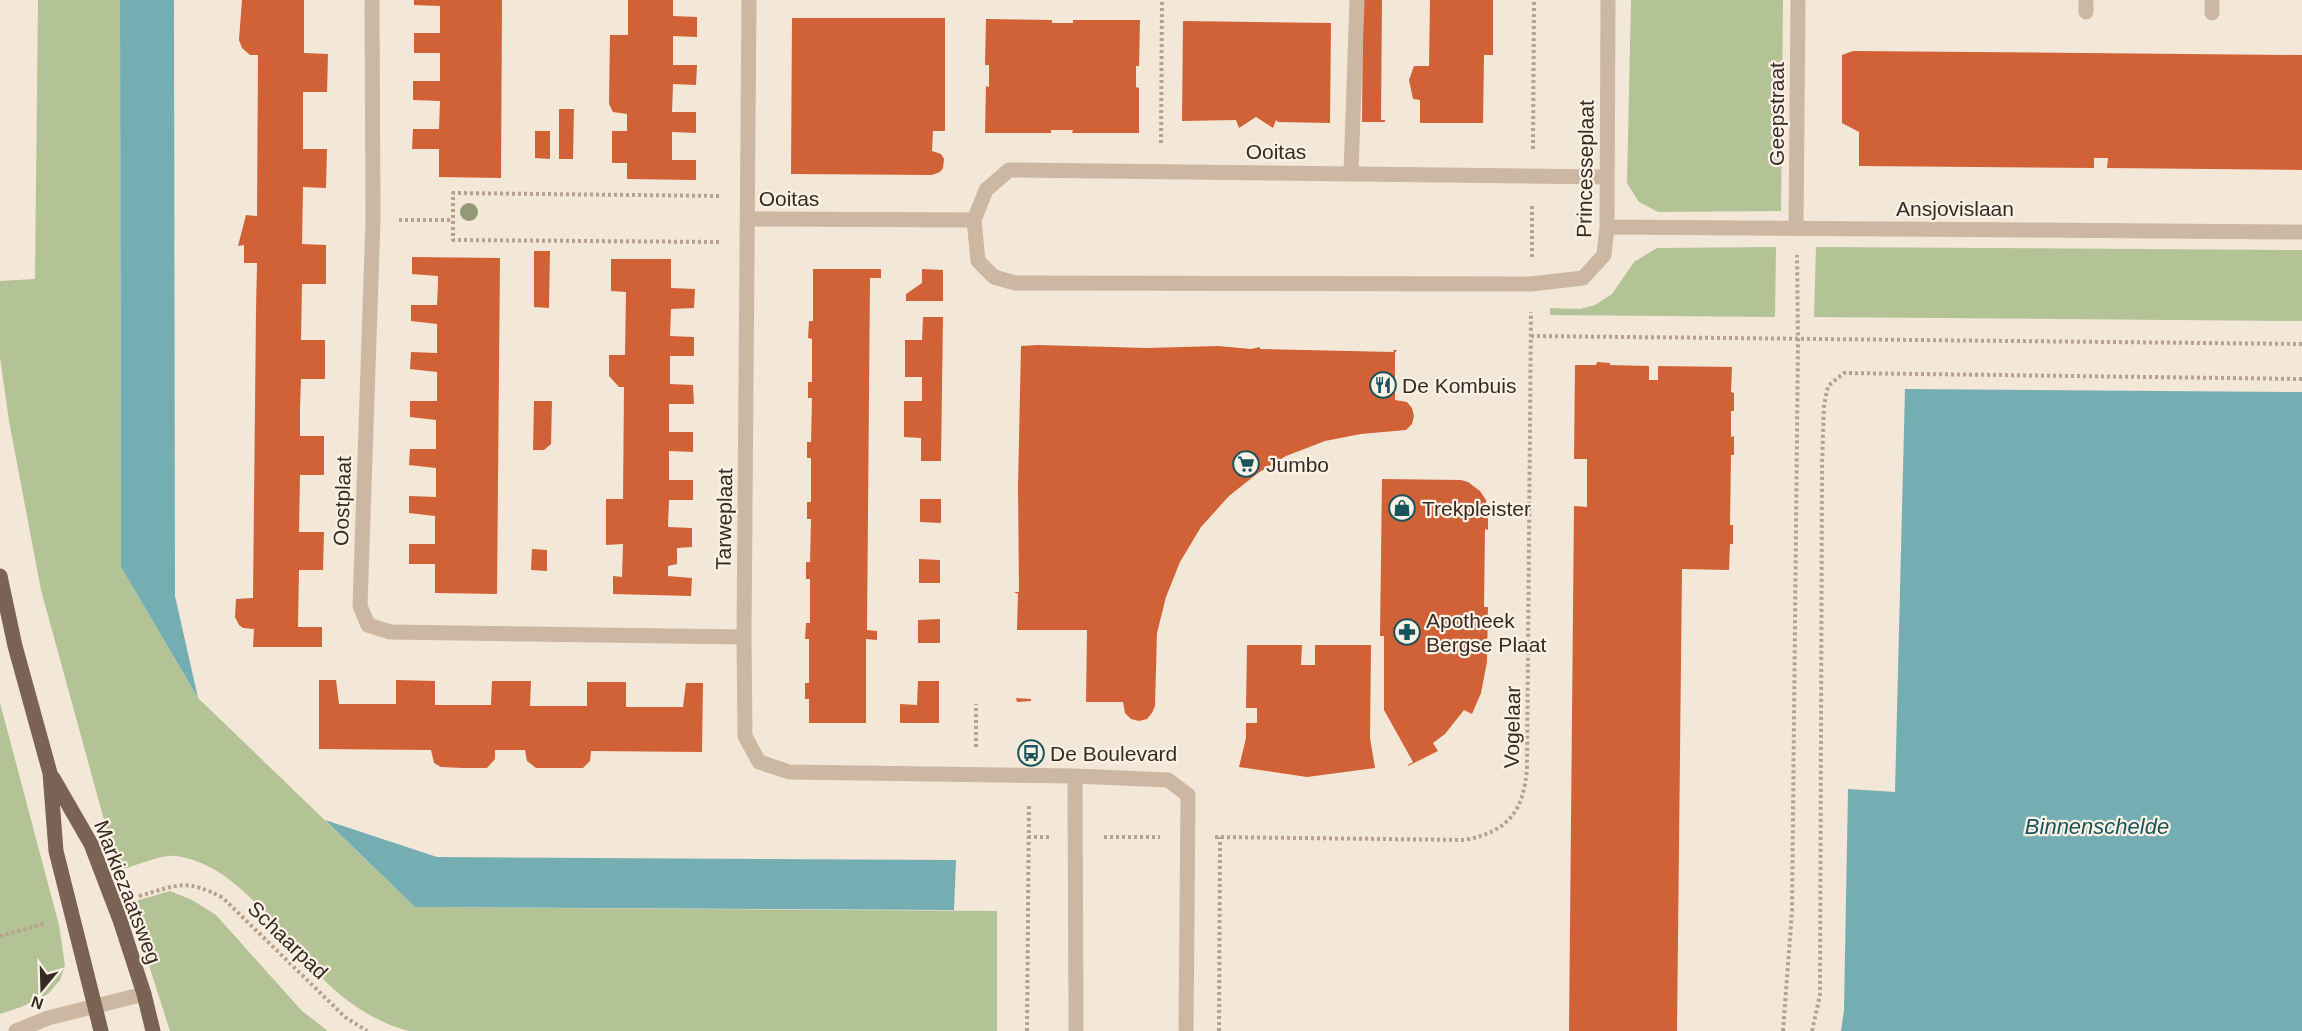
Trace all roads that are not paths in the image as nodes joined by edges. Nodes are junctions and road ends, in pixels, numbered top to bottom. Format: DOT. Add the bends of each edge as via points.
graph roads {
  1 [pos="372,0"];
  2 [pos="749,0"];
  3 [pos="1357,0"];
  4 [pos="1608,0"];
  5 [pos="1798,0"];
  6 [pos="1351,173"];
  7 [pos="1606,177"];
  8 [pos="748,219"];
  9 [pos="974,220"];
  10 [pos="1607,227"];
  11 [pos="1796,228"];
  12 [pos="2302,232"];
  13 [pos="1531,284"];
  14 [pos="0,576"];
  15 [pos="744,637"];
  16 [pos="50,773"];
  17 [pos="1075,776"];
  18 [pos="144,994"];
  19 [pos="94,1007"];
  20 [pos="16,1031"];
  21 [pos="101,1031"];
  22 [pos="153,1031"];
  23 [pos="1076,1031"];
  24 [pos="1186,1031"];
  1 -- 15 [label="street, Oostplaat" via="373,220 360,606 368,625 390,632"];
  2 -- 8 [label="street, Tarweplaat"];
  3 -- 6 [label="street"];
  4 -- 7 [label="street, Princesseplaat"];
  5 -- 11 [label="street, Geepstraat"];
  6 -- 7 [label="street, Ooitas"];
  6 -- 9 [label="street, Ooitas" via="1008,170 986,190"];
  7 -- 10 [label="street, Princesseplaat"];
  8 -- 9 [label="street, Ooitas"];
  8 -- 15 [label="street, Tarweplaat"];
  9 -- 13 [label="street, Ooitas" via="978,261 994,277 1015,283"];
  10 -- 11 [label="street, Ansjovislaan"];
  10 -- 13 [label="street, Princesseplaat" via="1604,255 1583,278"];
  11 -- 12 [label="street, Ansjovislaan"];
  14 -- 16 [label="main road, Markiezaatsweg"];
  15 -- 17 [label="street, Tarweplaat" via="745,736 759,762 789,772"];
  16 -- 18 [label="main road, Markiezaatsweg" via="92,844"];
  16 -- 19 [label="main road, Markiezaatsweg" via="56,851"];
  17 -- 23 [label="street"];
  17 -- 24 [label="street" via="1168,780 1188,795"];
  18 -- 19 [label="street"];
  18 -- 22 [label="main road, Markiezaatsweg"];
  19 -- 20 [label="street" via="48,1018"];
  19 -- 21 [label="main road, Markiezaatsweg"];
}
